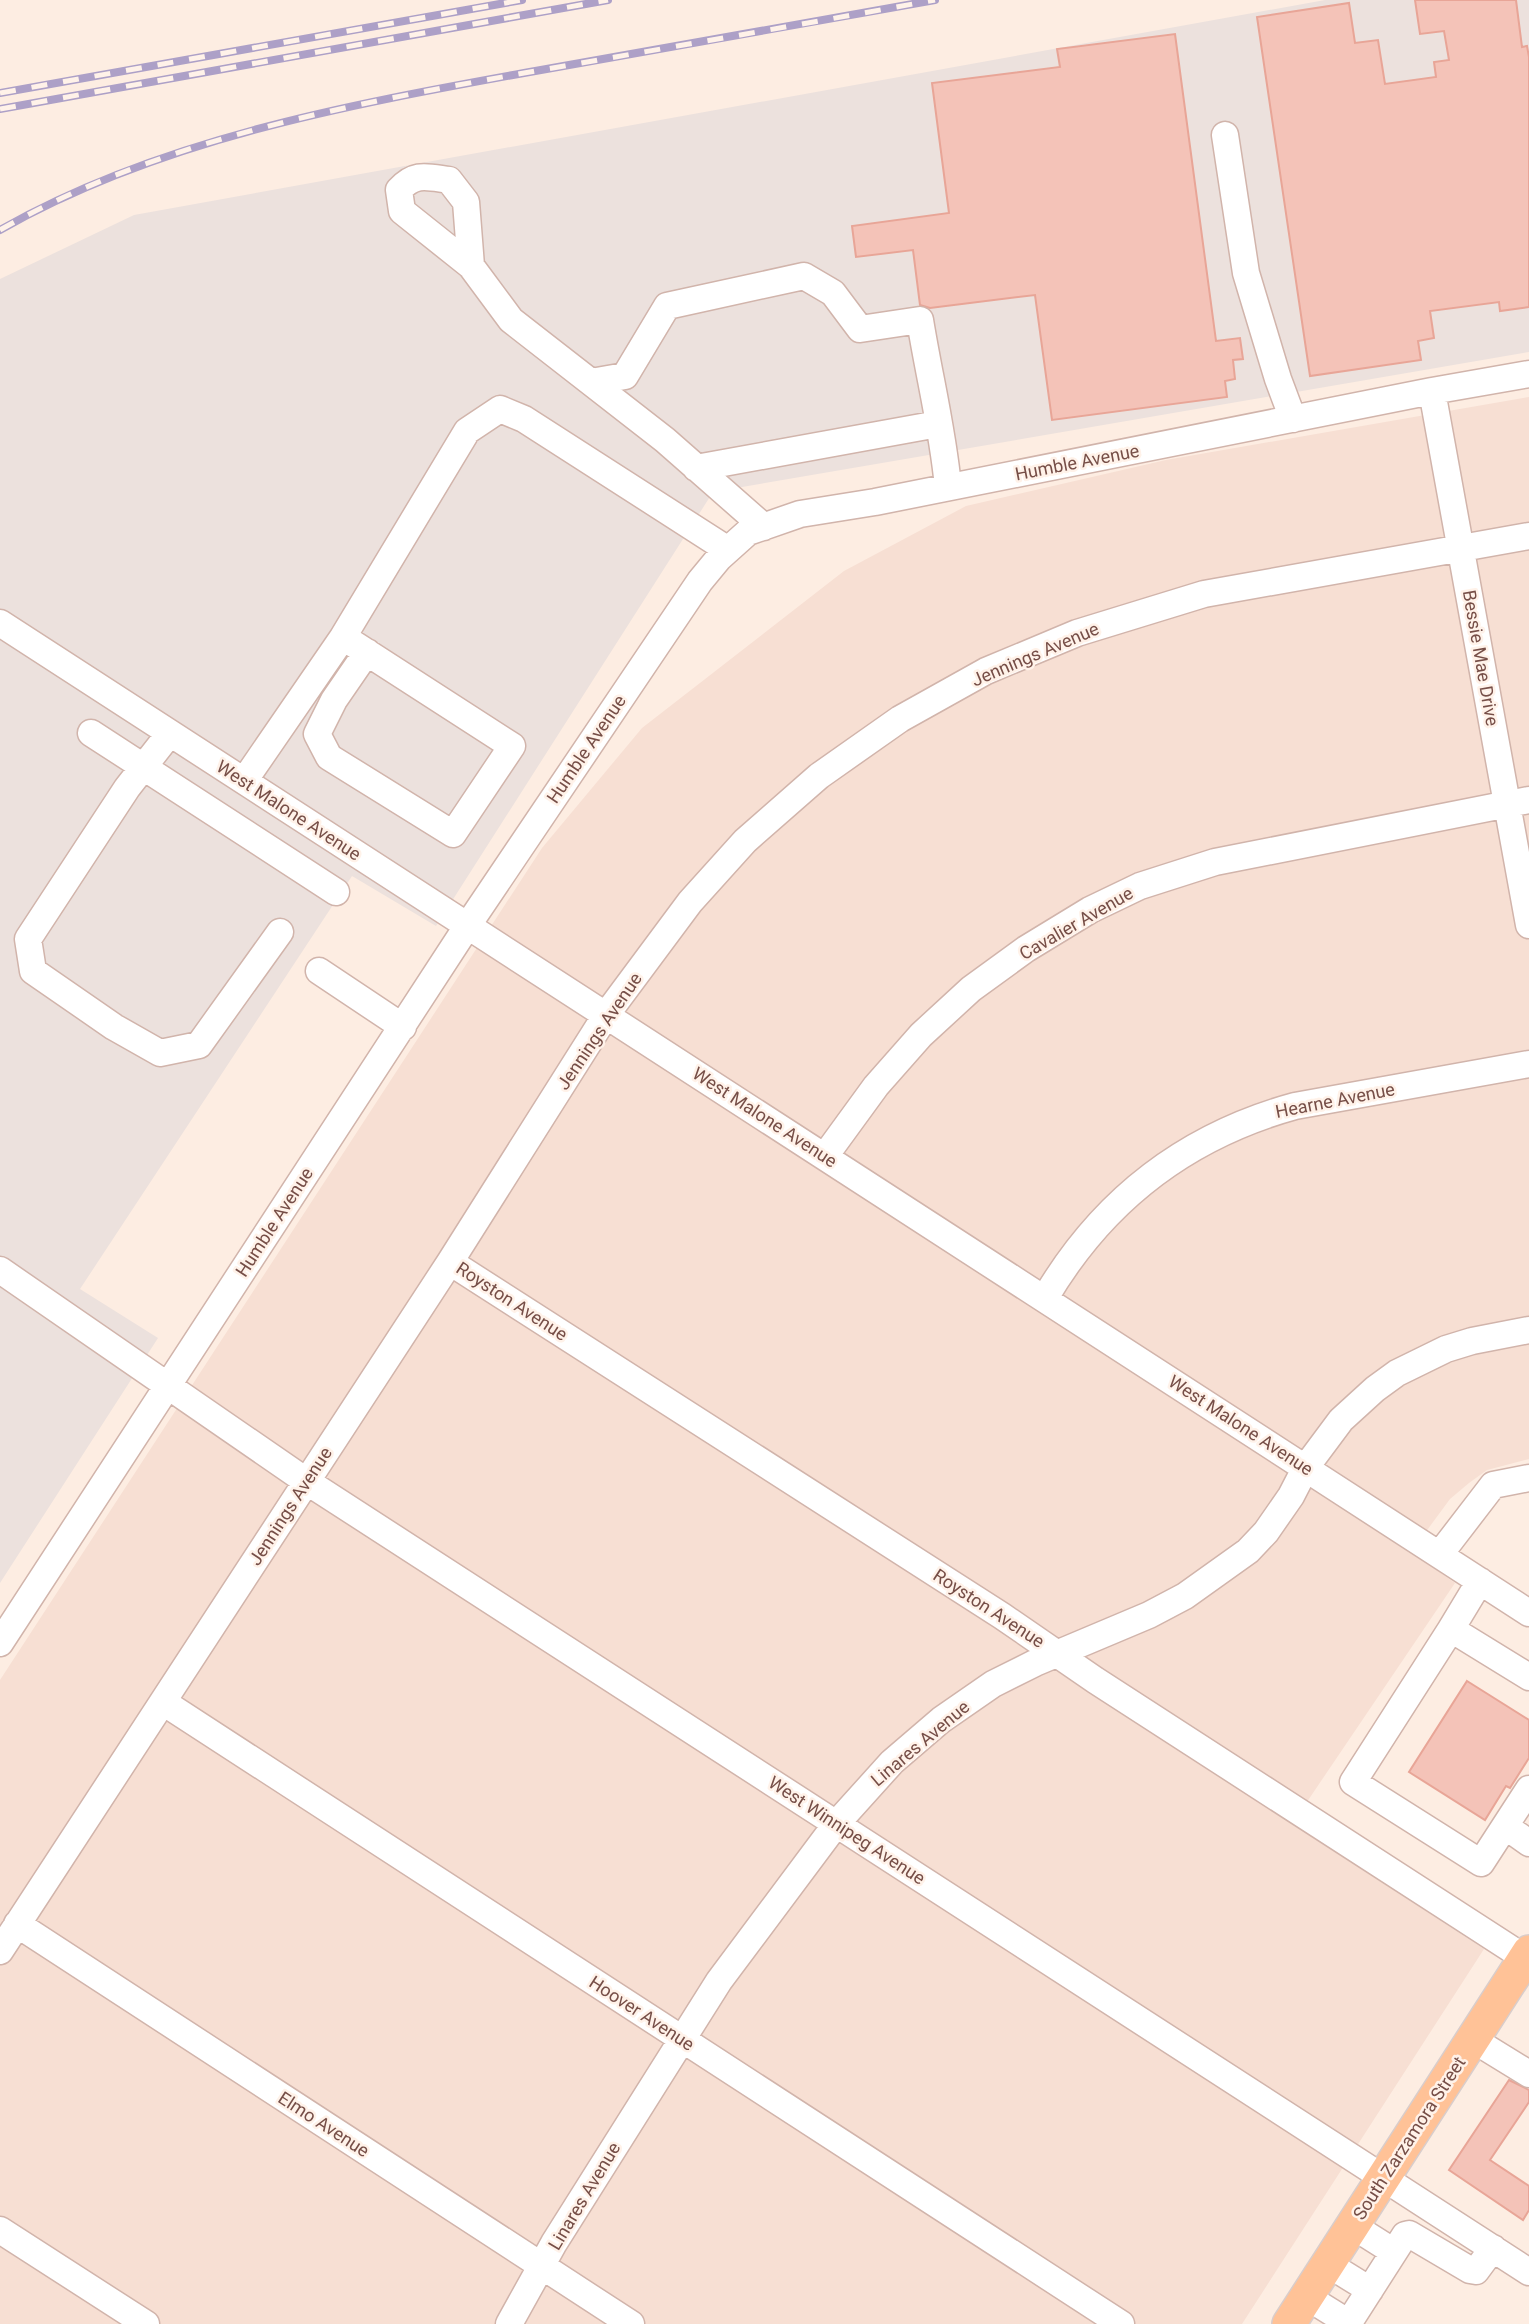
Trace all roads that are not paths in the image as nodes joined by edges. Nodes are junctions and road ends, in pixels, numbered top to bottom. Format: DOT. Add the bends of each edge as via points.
graph roads {
  1 [pos="1226,135"];
  2 [pos="471,266"];
  3 [pos="1529,374"];
  4 [pos="591,383"];
  5 [pos="1432,391"];
  6 [pos="1293,419"];
  7 [pos="938,424"];
  8 [pos="696,468"];
  9 [pos="948,487"];
  10 [pos="764,527"];
  11 [pos="1529,536"];
  12 [pos="1461,548"];
  13 [pos="728,550"];
  14 [pos="0,623"];
  15 [pos="343,637"];
  16 [pos="367,652"];
  17 [pos="91,733"];
  18 [pos="170,733"];
  19 [pos="144,767"];
  20 [pos="244,781"];
  21 [pos="1518,802"];
  22 [pos="336,892"];
  23 [pos="468,925"];
  24 [pos="1529,925"];
  25 [pos="280,932"];
  26 [pos="319,971"];
  27 [pos="606,1015"];
  28 [pos="403,1027"];
  29 [pos="1529,1064"];
  30 [pos="825,1156"];
  31 [pos="450,1262"];
  32 [pos="0,1270"];
  33 [pos="1045,1298"];
  34 [pos="1529,1330"];
  35 [pos="167,1386"];
  36 [pos="1306,1467"];
  37 [pos="1529,1478"];
  38 [pos="306,1480"];
  39 [pos="1440,1554"];
  40 [pos="1480,1581"];
  41 [pos="1529,1613"];
  42 [pos="1451,1629"];
  43 [pos="0,1643"];
  44 [pos="1058,1653"];
  45 [pos="1529,1678"];
  46 [pos="163,1702"];
  47 [pos="1529,1789"];
  48 [pos="837,1823"];
  49 [pos="1505,1826"];
  50 [pos="1529,1843"];
  51 [pos="17,1924"];
  52 [pos="0,1951"];
  53 [pos="1527,1955"];
  54 [pos="681,2038"];
  55 [pos="1472,2039"];
  56 [pos="1529,2074"];
  57 [pos="1385,2178"];
  58 [pos="1353,2225"];
  59 [pos="0,2230"];
  60 [pos="1493,2248"];
  61 [pos="1394,2252"];
  62 [pos="1328,2264"];
  63 [pos="542,2266"];
  64 [pos="1529,2272"];
  65 [pos="1370,2290"];
  66 [pos="1298,2310"];
  67 [pos="1349,2323"];
  68 [pos="146,2324"];
  69 [pos="509,2324"];
  70 [pos="631,2324"];
  71 [pos="1121,2324"];
  1 -- 6 [label="street" via="1247,273"];
  2 -- 4 [label="street" via="511,320"];
  3 -- 5 [label="street, Humble Avenue"];
  4 -- 7 [label="street" via="625,376 667,306 804,276 833,293 860,329 920,320"];
  4 -- 8 [label="street"];
  5 -- 6 [label="street, Humble Avenue"];
  5 -- 12 [label="street, Bessie Mae Drive"];
  6 -- 9 [label="street, Humble Avenue"];
  7 -- 8 [label="street"];
  7 -- 9 [label="street"];
  8 -- 10 [label="street"];
  9 -- 10 [label="street, Humble Avenue" via="800,514"];
  10 -- 13 [label="street, Humble Avenue" via="748,532"];
  11 -- 12 [label="street, Jennings Avenue"];
  12 -- 21 [label="street, Bessie Mae Drive"];
  12 -- 27 [label="street, Jennings Avenue" via="1204,594 1077,632 986,671 870,740 819,776 745,841 690,902"];
  13 -- 15 [label="street" via="524,419 500,409 467,431"];
  13 -- 23 [label="street, Humble Avenue" via="700,580"];
  14 -- 18 [label="street, West Malone Avenue"];
  15 -- 16 [label="street"];
  15 -- 20 [label="street"];
  16 -- 16 [label="street" via="512,746 453,834 329,757 317,734"];
  17 -- 19 [label="street"];
  18 -- 19 [label="street"];
  18 -- 20 [label="street, West Malone Avenue"];
  19 -- 22 [label="street"];
  19 -- 25 [label="street" via="28,939 33,971 160,1053 199,1045"];
  20 -- 23 [label="street, West Malone Avenue"];
  21 -- 24 [label="street, Bessie Mae Drive"];
  21 -- 30 [label="street, Cavalier Avenue" via="1215,862 1140,886 1090,910 971,989 921,1035 876,1086"];
  23 -- 27 [label="street, West Malone Avenue"];
  23 -- 28 [label="street, Humble Avenue"];
  26 -- 28 [label="street"];
  27 -- 30 [label="street, West Malone Avenue"];
  27 -- 31 [label="street, Jennings Avenue"];
  28 -- 35 [label="street, Humble Avenue"];
  29 -- 33 [label="street, Hearne Avenue" via="1294,1106 1218,1133 1120,1200 1060,1272"];
  30 -- 33 [label="street, West Malone Avenue"];
  31 -- 38 [label="street, Jennings Avenue"];
  31 -- 44 [label="street, Royston Avenue"];
  32 -- 35 [label="street, West Winnipeg Avenue"];
  33 -- 36 [label="street, West Malone Avenue"];
  34 -- 36 [label="street, Linares Avenue" via="1446,1349 1397,1373 1354,1407"];
  35 -- 38 [label="street, West Winnipeg Avenue"];
  35 -- 43 [label="street, Humble Avenue"];
  36 -- 39 [label="street, West Malone Avenue"];
  36 -- 44 [label="street, Linares Avenue" via="1291,1496 1248,1551 1185,1596"];
  37 -- 39 [label="street" via="1493,1485"];
  38 -- 46 [label="street, Jennings Avenue"];
  38 -- 48 [label="street, West Winnipeg Avenue"];
  39 -- 40 [label="street, West Malone Avenue"];
  40 -- 41 [label="street, West Malone Avenue"];
  40 -- 42 [label="street"];
  42 -- 45 [label="street"];
  42 -- 49 [label="street" via="1353,1782 1481,1863"];
  44 -- 48 [label="street, Linares Avenue" via="993,1685 941,1720 892,1762"];
  44 -- 53 [label="street, Royston Avenue"];
  46 -- 51 [label="street, Jennings Avenue"];
  46 -- 54 [label="street, Hoover Avenue"];
  47 -- 49 [label="street"];
  48 -- 54 [label="street, Linares Avenue"];
  48 -- 57 [label="street, West Winnipeg Avenue"];
  49 -- 50 [label="street"];
  51 -- 52 [label="street, Jennings Avenue"];
  51 -- 63 [label="street, Elmo Avenue"];
  53 -- 55 [label="main road, South Zarzamora Street"];
  54 -- 63 [label="street, Linares Avenue"];
  54 -- 71 [label="street, Hoover Avenue"];
  55 -- 56 [label="street"];
  55 -- 57 [label="main road, South Zarzamora Street"];
  57 -- 58 [label="main road, South Zarzamora Street"];
  57 -- 60 [label="street, West Winnipeg Avenue"];
  58 -- 61 [label="street"];
  58 -- 62 [label="main road, South Zarzamora Street"];
  59 -- 68 [label="street"];
  60 -- 61 [label="street" via="1476,2271 1409,2234"];
  60 -- 64 [label="street, West Winnipeg Avenue"];
  61 -- 65 [label="street"];
  62 -- 65 [label="street"];
  62 -- 66 [label="main road, South Zarzamora Street"];
  63 -- 69 [label="street, Linares Avenue"];
  63 -- 70 [label="street, Elmo Avenue"];
  65 -- 67 [label="street"];
  66 -- 67 [label="street"];
}
